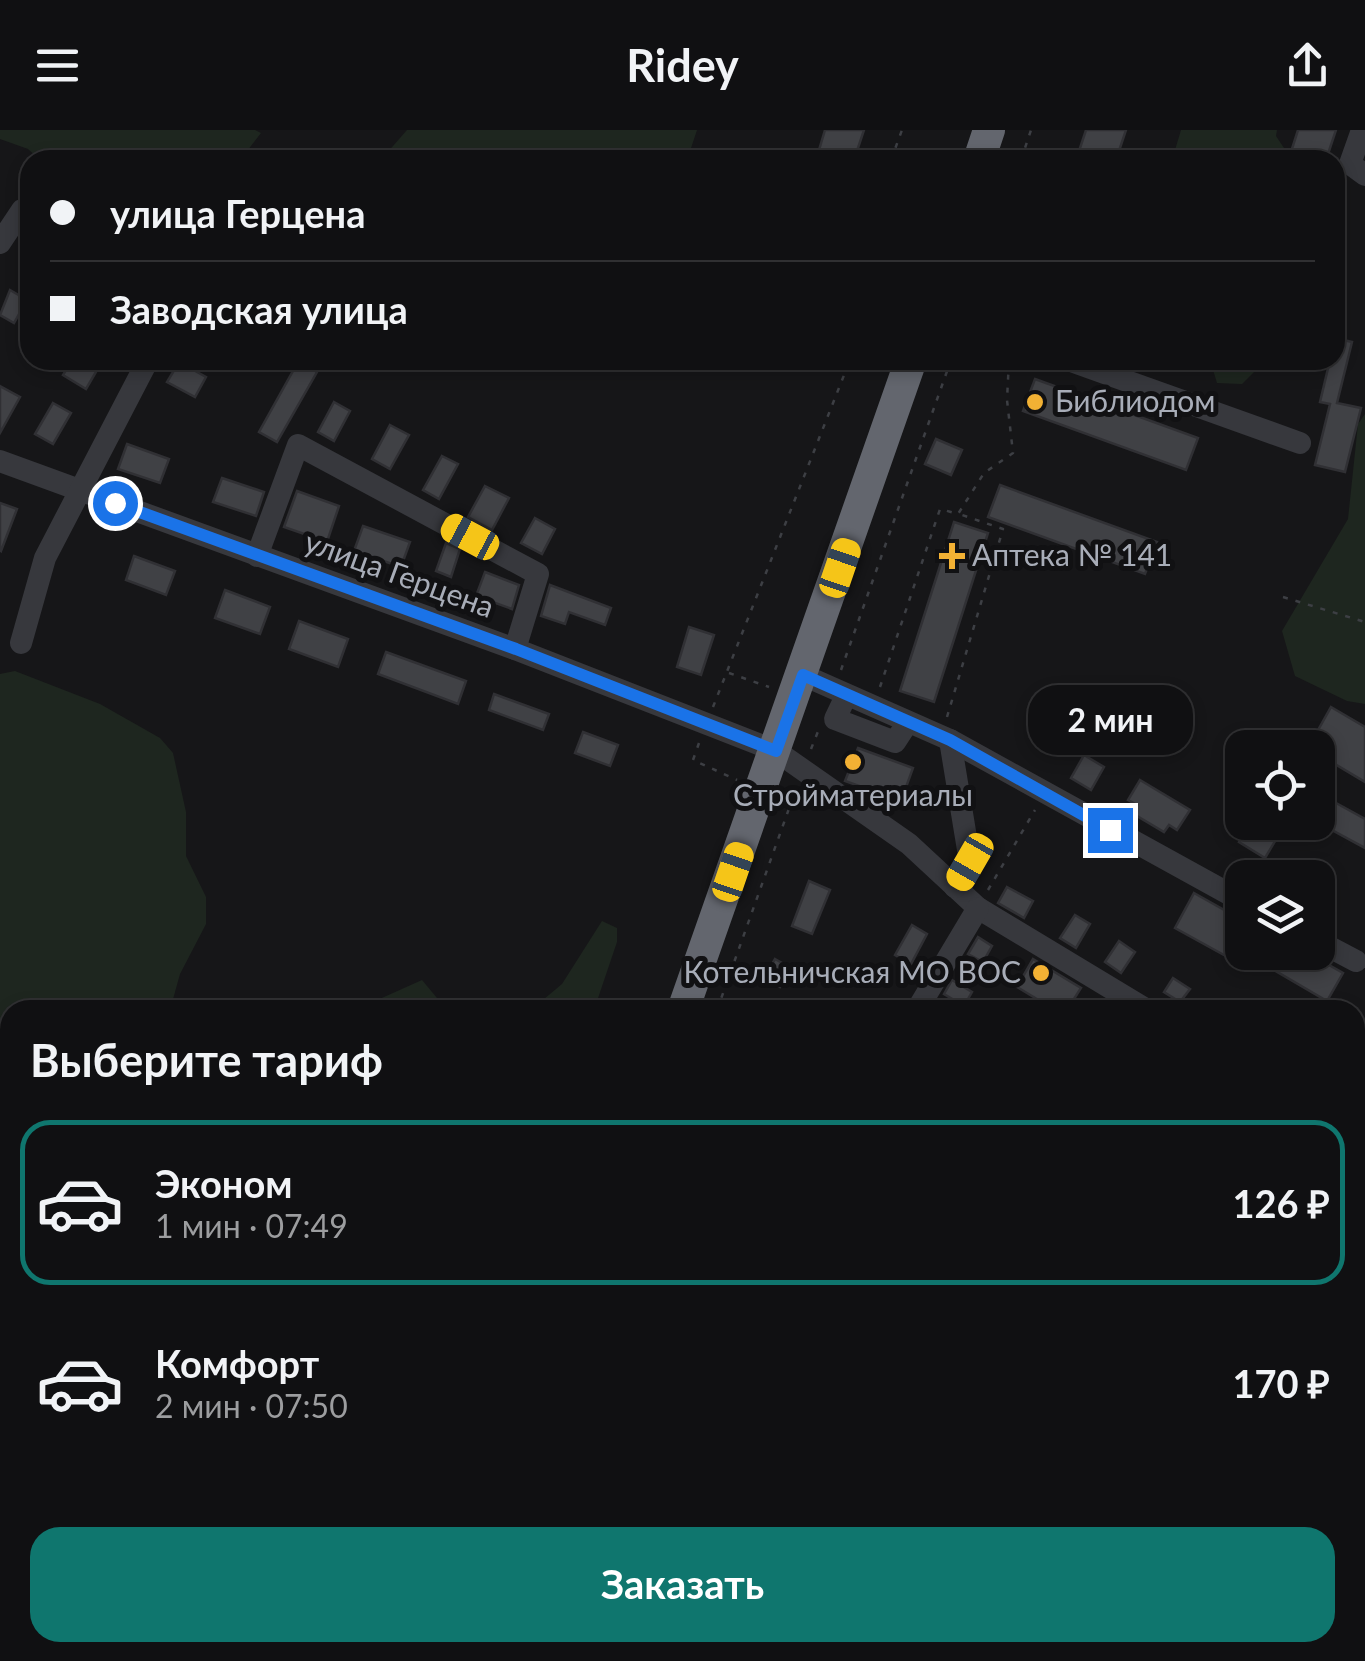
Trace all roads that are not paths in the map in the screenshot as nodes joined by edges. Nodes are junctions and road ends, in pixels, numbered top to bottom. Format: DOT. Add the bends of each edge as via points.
graph roads {
  1 [pos="1362,130"];
  2 [pos="1365,175"];
  3 [pos="20,213"];
  4 [pos="0,243"];
  5 [pos="143,370"];
  6 [pos="907,370"];
  7 [pos="1096,370"];
  8 [pos="1300,444"];
  9 [pos="0,461"];
  10 [pos="80,490"];
  11 [pos="257,556"];
  12 [pos="21,643"];
  13 [pos="516,649"];
  14 [pos="803,675"];
  15 [pos="840,693"];
  16 [pos="908,722"];
  17 [pos="950,740"];
  18 [pos="776,751"];
  19 [pos="955,888"];
  20 [pos="1225,892"];
  21 [pos="978,908"];
  22 [pos="1335,950"];
  23 [pos="1356,962"];
  24 [pos="688,1000"];
  25 [pos="922,1000"];
  26 [pos="1130,1000"];
  1 -- 2 [label="street" via="1350,164"];
  3 -- 4 [label="street"];
  5 -- 10 [label="street"];
  6 -- 14 [label="highway"];
  7 -- 8 [label="street"];
  9 -- 10 [label="street, улица Герцена"];
  10 -- 11 [label="street, улица Герцена"];
  10 -- 12 [label="street" via="45,558"];
  11 -- 13 [label="street, улица Герцена"];
  11 -- 13 [label="street" via="298,445 538,574"];
  13 -- 18 [label="street, улица Герцена"];
  14 -- 15 [label="street"];
  14 -- 18 [label="highway"];
  15 -- 16 [label="street"];
  15 -- 16 [label="street" via="834,719 896,742"];
  16 -- 17 [label="street"];
  17 -- 19 [label="street" via="970,862"];
  17 -- 20 [label="street"];
  18 -- 19 [label="street, улица Герцена" via="909,844"];
  18 -- 24 [label="highway" via="777,796"];
  19 -- 21 [label="street, улица Герцена"];
  21 -- 25 [label="street"];
  21 -- 26 [label="street, улица Герцена"];
  22 -- 23 [label="street"];
}
